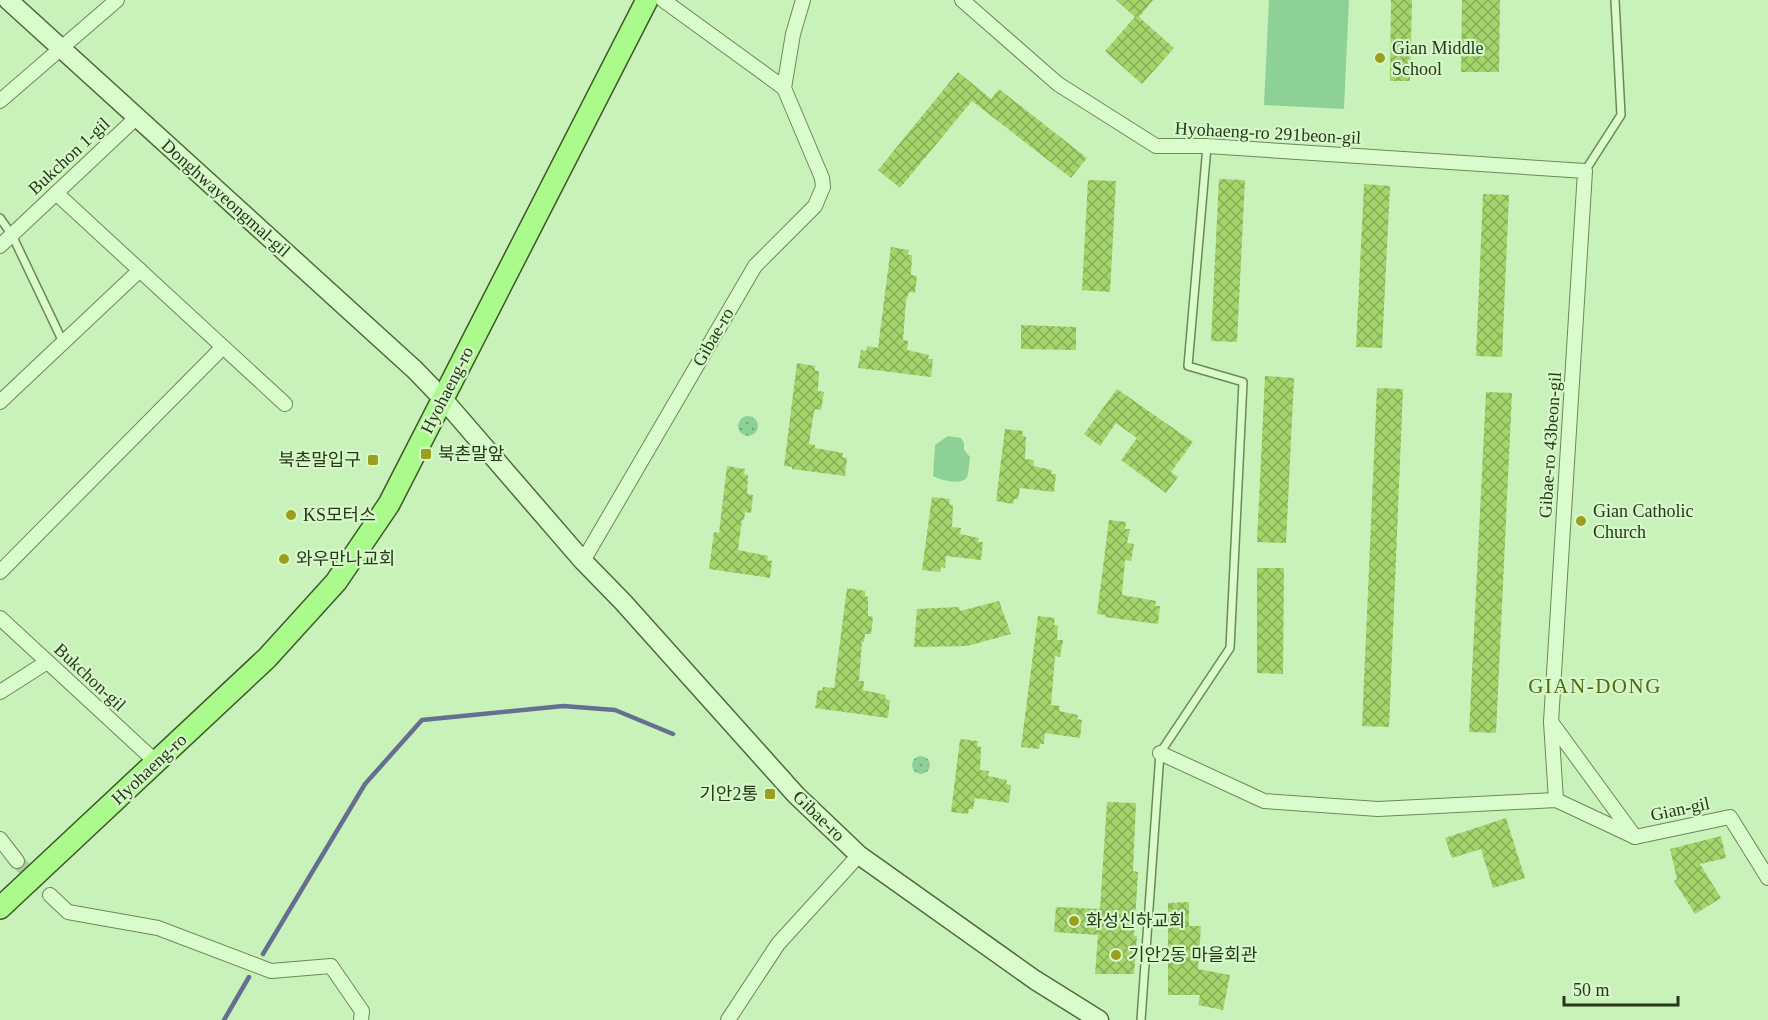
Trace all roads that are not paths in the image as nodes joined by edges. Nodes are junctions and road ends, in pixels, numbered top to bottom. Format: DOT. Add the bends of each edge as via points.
graph roads {
  1 [pos="8,0"];
  2 [pos="646,0"];
  3 [pos="663,0"];
  4 [pos="803,0"];
  5 [pos="963,0"];
  6 [pos="1615,0"];
  7 [pos="114,1"];
  8 [pos="62,49"];
  9 [pos="784,88"];
  10 [pos="0,100"];
  11 [pos="137,117"];
  12 [pos="1207,146"];
  13 [pos="1585,171"];
  14 [pos="56,194"];
  15 [pos="0,218"];
  16 [pos="12,235"];
  17 [pos="0,246"];
  18 [pos="140,270"];
  19 [pos="63,342"];
  20 [pos="223,347"];
  21 [pos="443,399"];
  22 [pos="0,402"];
  23 [pos="285,404"];
  24 [pos="583,561"];
  25 [pos="0,572"];
  26 [pos="0,618"];
  27 [pos="47,662"];
  28 [pos="0,692"];
  29 [pos="1551,722"];
  30 [pos="1160,753"];
  31 [pos="156,762"];
  32 [pos="1556,800"];
  33 [pos="1635,837"];
  34 [pos="0,839"];
  35 [pos="859,855"];
  36 [pos="17,861"];
  37 [pos="1768,878"];
  38 [pos="50,895"];
  39 [pos="0,908"];
  40 [pos="361,1020"];
  41 [pos="728,1020"];
  42 [pos="1099,1020"];
  43 [pos="1141,1020"];
  1 -- 8 [label="street, Donghwayeongmal-gil"];
  2 -- 21 [label="main road, Hyohaeng-ro"];
  3 -- 9 [label="street"];
  4 -- 9 [label="street"];
  5 -- 12 [label="street, Hyohaeng-ro 291beon-gil" via="1058,84 1156,146"];
  6 -- 13 [label="lane" via="1621,115"];
  7 -- 8 [label="street"];
  8 -- 10 [label="street"];
  8 -- 11 [label="street, Donghwayeongmal-gil"];
  9 -- 24 [label="street, Gibae-ro" via="824,188 815,206 755,266"];
  11 -- 14 [label="street, Bukchon 1-gil"];
  11 -- 21 [label="street, Donghwayeongmal-gil"];
  12 -- 13 [label="street, Hyohaeng-ro 291beon-gil"];
  12 -- 30 [label="lane" via="1188,366 1243,381 1230,648"];
  13 -- 29 [label="street, Gibae-ro 43beon-gil"];
  14 -- 16 [label="street, Bukchon 1-gil"];
  14 -- 18 [label="street"];
  15 -- 16 [label="lane"];
  16 -- 17 [label="street, Bukchon 1-gil"];
  16 -- 19 [label="lane"];
  18 -- 19 [label="street"];
  18 -- 20 [label="street"];
  19 -- 22 [label="street"];
  20 -- 23 [label="street"];
  20 -- 25 [label="street"];
  21 -- 24 [label="street, Gibae-ro"];
  21 -- 31 [label="main road, Hyohaeng-ro" via="389,504 336,582 267,658"];
  24 -- 35 [label="street, Gibae-ro" via="796,795"];
  26 -- 27 [label="street, Bukchon-gil"];
  27 -- 28 [label="street"];
  27 -- 31 [label="street, Bukchon-gil"];
  29 -- 32 [label="street, Gibae-ro 43beon-gil"];
  29 -- 33 [label="street, Gian-gil"];
  30 -- 32 [label="street" via="1264,801 1378,809"];
  30 -- 43 [label="lane"];
  31 -- 39 [label="main road, Hyohaeng-ro"];
  32 -- 33 [label="street"];
  33 -- 37 [label="street, Gian-gil" via="1730,817"];
  34 -- 36 [label="street"];
  35 -- 41 [label="street" via="778,944"];
  35 -- 42 [label="street, Gibae-ro" via="1035,980"];
  38 -- 40 [label="street" via="68,912 158,928 271,971 331,966 362,1011"];
}
